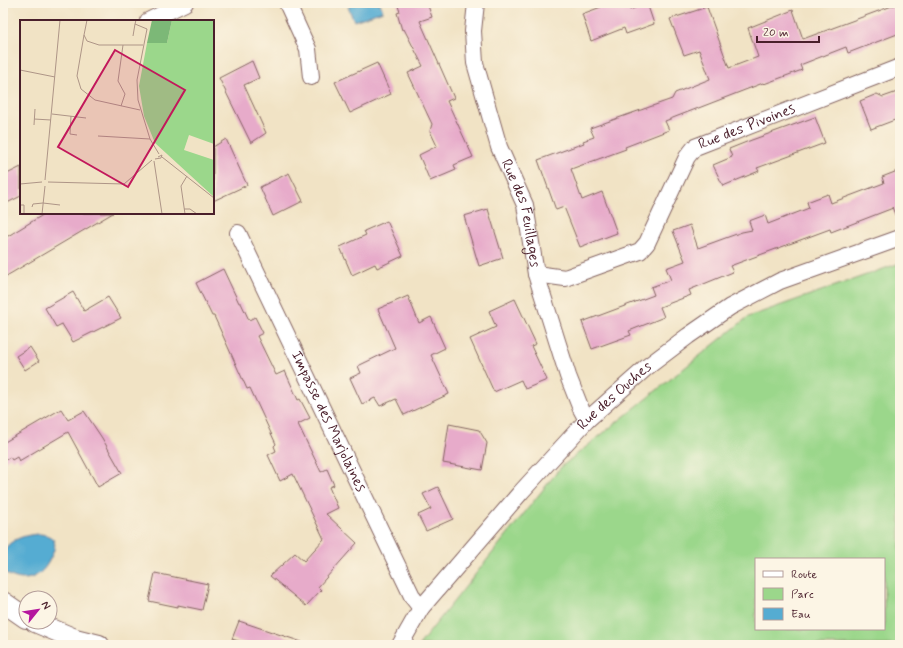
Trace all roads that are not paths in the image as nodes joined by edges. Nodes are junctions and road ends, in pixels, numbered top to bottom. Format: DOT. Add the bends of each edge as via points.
graph roads {
  1 [pos="185,3"];
  2 [pos="287,3"];
  3 [pos="476,3"];
  4 [pos="150,20"];
  5 [pos="900,67"];
  6 [pos="311,77"];
  7 [pos="238,233"];
  8 [pos="900,238"];
  9 [pos="536,274"];
  10 [pos="587,420"];
  11 [pos="3,602"];
  12 [pos="421,608"];
  13 [pos="18,612"];
  14 [pos="54,630"];
  15 [pos="99,645"];
  16 [pos="400,645"];
  1 -- 4 [label="street"];
  2 -- 6 [label="street" via="308,49"];
  3 -- 9 [label="street, Rue des Feuillages" via="473,30 476,63 500,146 525,205"];
  5 -- 9 [label="street, Rue des Pivoines" via="695,146 687,156 647,243 640,251 565,278"];
  7 -- 12 [label="street, Impasse des Marjolaines" via="413,598"];
  8 -- 10 [label="street, Rue des Ouches" via="780,282 730,307 647,367"];
  9 -- 10 [label="street, Rue des Feuillages" via="568,376"];
  10 -- 12 [label="street, Rue des Ouches"];
  11 -- 13 [label="street"];
  12 -- 16 [label="street, Rue des Ouches"];
  14 -- 15 [label="street"];
}
